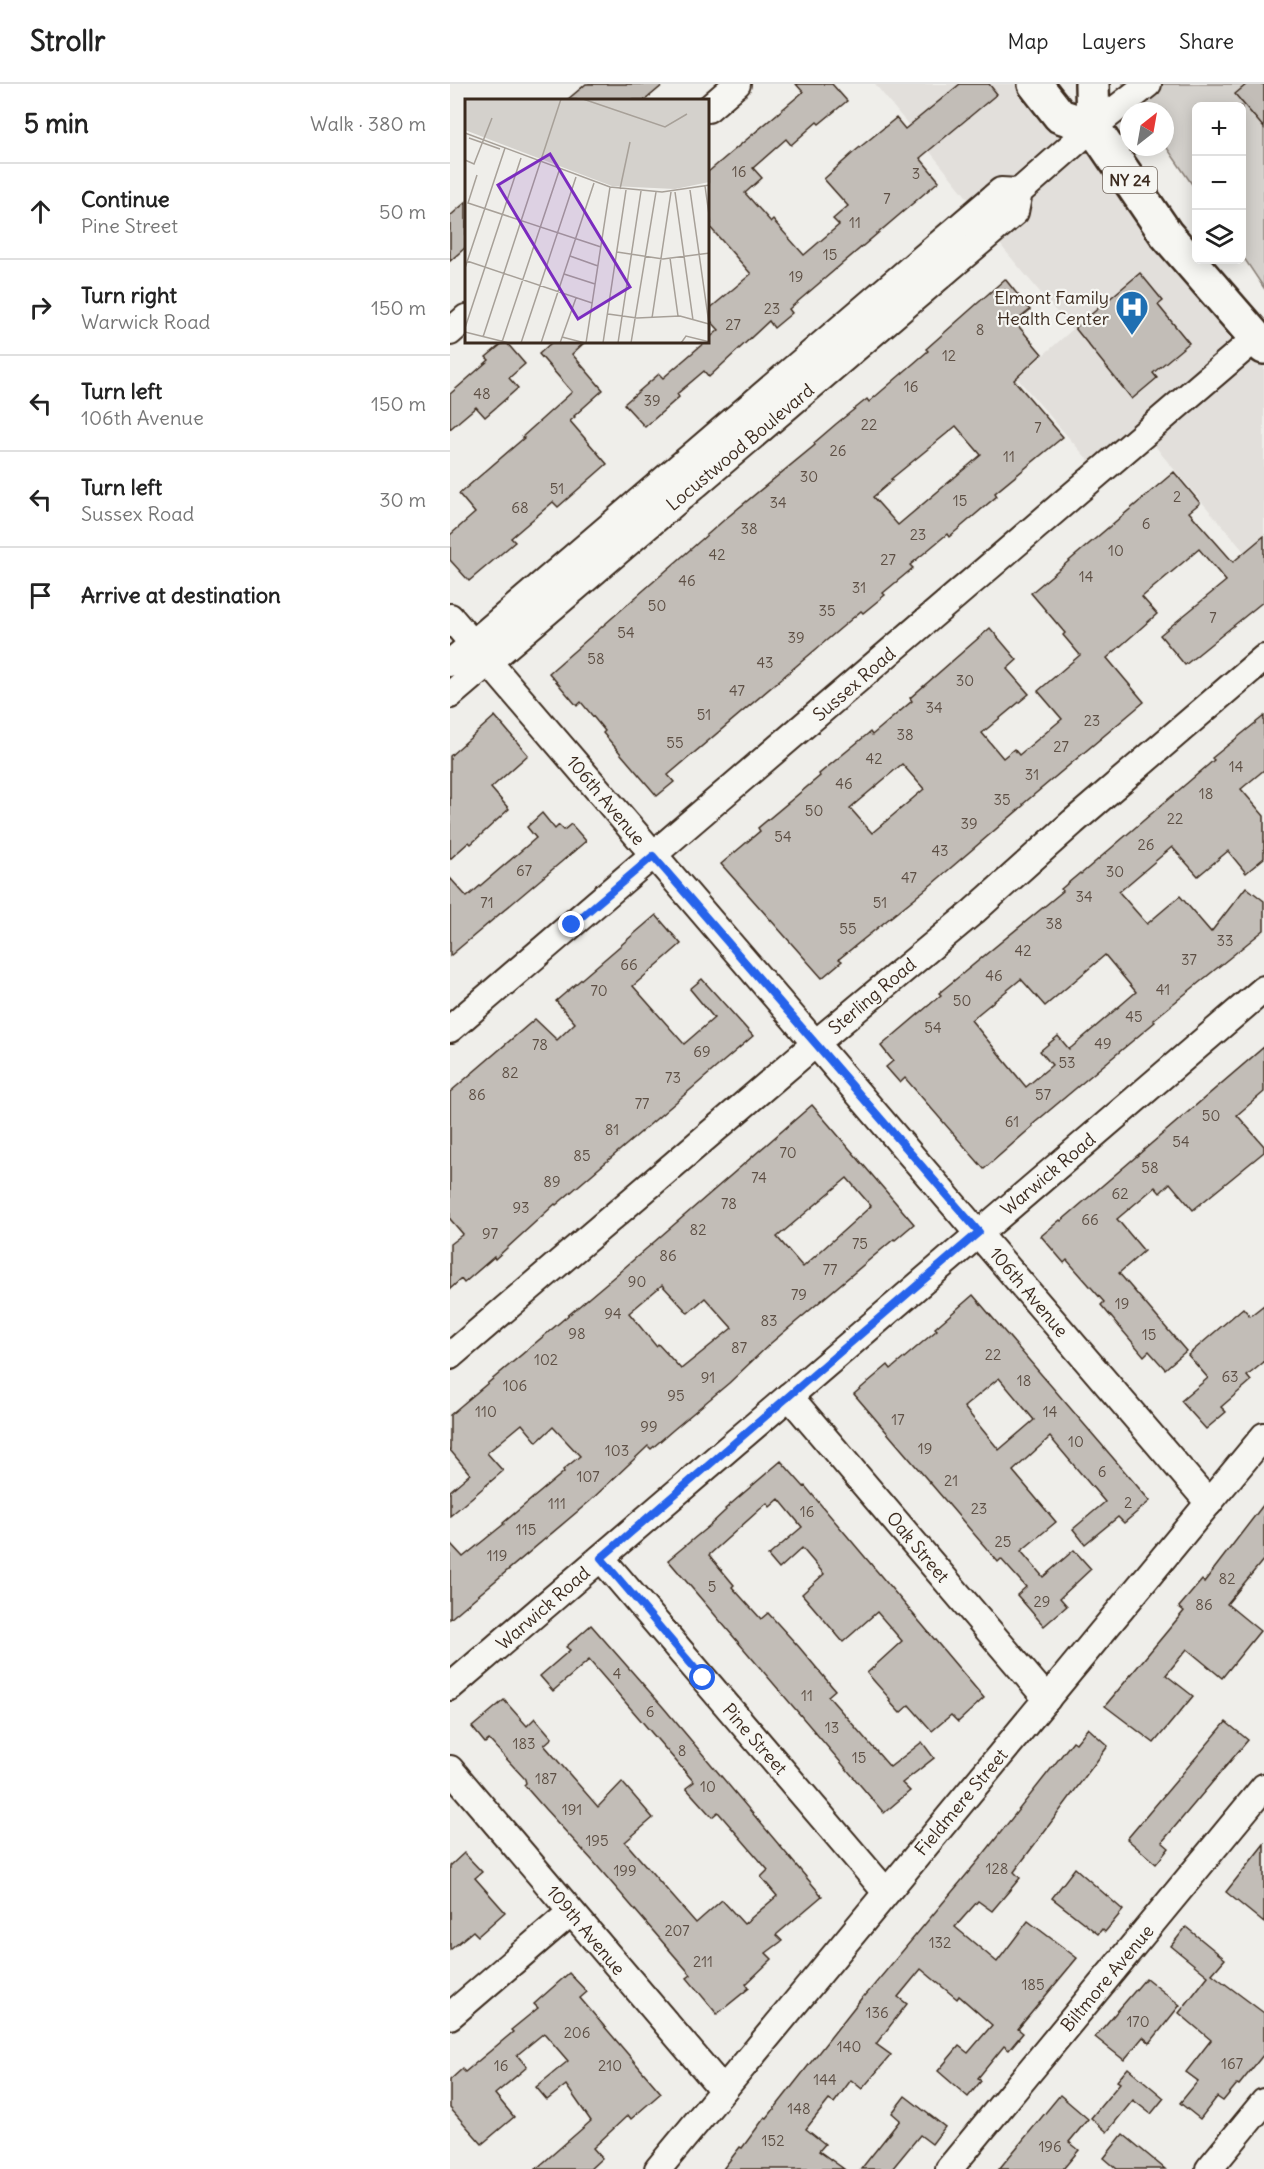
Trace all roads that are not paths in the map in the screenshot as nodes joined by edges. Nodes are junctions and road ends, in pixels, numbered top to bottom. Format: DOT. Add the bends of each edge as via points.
graph roads {
  1 [pos="737,84"];
  2 [pos="1035,84"];
  3 [pos="1092,84"];
  4 [pos="1148,84"];
  5 [pos="710,107"];
  6 [pos="1094,127"];
  7 [pos="465,319"];
  8 [pos="450,332"];
  9 [pos="1260,343"];
  10 [pos="450,616"];
  11 [pos="481,652"];
  12 [pos="1264,658"];
  13 [pos="450,663"];
  14 [pos="450,695"];
  15 [pos="653,856"];
  16 [pos="1264,989"];
  17 [pos="450,1029"];
  18 [pos="816,1042"];
  19 [pos="979,1232"];
  20 [pos="450,1356"];
  21 [pos="789,1396"];
  22 [pos="1264,1436"];
  23 [pos="1209,1503"];
  24 [pos="601,1558"];
  25 [pos="450,1687"];
  26 [pos="1047,1699"];
  27 [pos="450,1769"];
  28 [pos="1264,1787"];
  29 [pos="886,1892"];
  30 [pos="571,1912"];
  31 [pos="450,2016"];
  32 [pos="723,2090"];
  33 [pos="1264,2102"];
  34 [pos="658,2169"];
  35 [pos="950,2169"];
  36 [pos="1209,2169"];
  1 -- 5 [label="street"];
  2 -- 6 [label="main road" via="1059,116"];
  3 -- 6 [label="main road"];
  4 -- 6 [label="street, Locustwood Boulevard"];
  6 -- 9 [label="main road, NY 24" via="1166,234"];
  6 -- 11 [label="street, Locustwood Boulevard" via="1019,192 1001,192 785,392"];
  7 -- 8 [label="street"];
  9 -- 15 [label="street, Sussex Road"];
  10 -- 11 [label="street, 106th Avenue"];
  11 -- 13 [label="street, Locustwood Boulevard"];
  11 -- 14 [label="street, Locustwood Boulevard"];
  11 -- 15 [label="street, 106th Avenue"];
  12 -- 18 [label="street, Sterling Road" via="974,911"];
  15 -- 17 [label="street, Sussex Road"];
  15 -- 18 [label="street, 106th Avenue"];
  16 -- 19 [label="street, Warwick Road"];
  18 -- 19 [label="street, 106th Avenue"];
  18 -- 20 [label="street, Sterling Road"];
  19 -- 21 [label="street, Warwick Road"];
  19 -- 23 [label="street, 106th Avenue"];
  21 -- 24 [label="street, Warwick Road"];
  21 -- 26 [label="street, Oak Street"];
  22 -- 23 [label="street, Fieldmere Street"];
  23 -- 26 [label="street, Fieldmere Street"];
  24 -- 25 [label="street, Warwick Road"];
  24 -- 29 [label="street, Pine Street"];
  26 -- 29 [label="street, Fieldmere Street"];
  27 -- 30 [label="street, 109th Avenue"];
  28 -- 35 [label="street, Biltmore Avenue"];
  29 -- 32 [label="street, Fieldmere Street"];
  30 -- 31 [label="street"];
  30 -- 32 [label="street, 109th Avenue"];
  32 -- 34 [label="street, Fieldmere Street"];
  33 -- 36 [label="street"];
}
